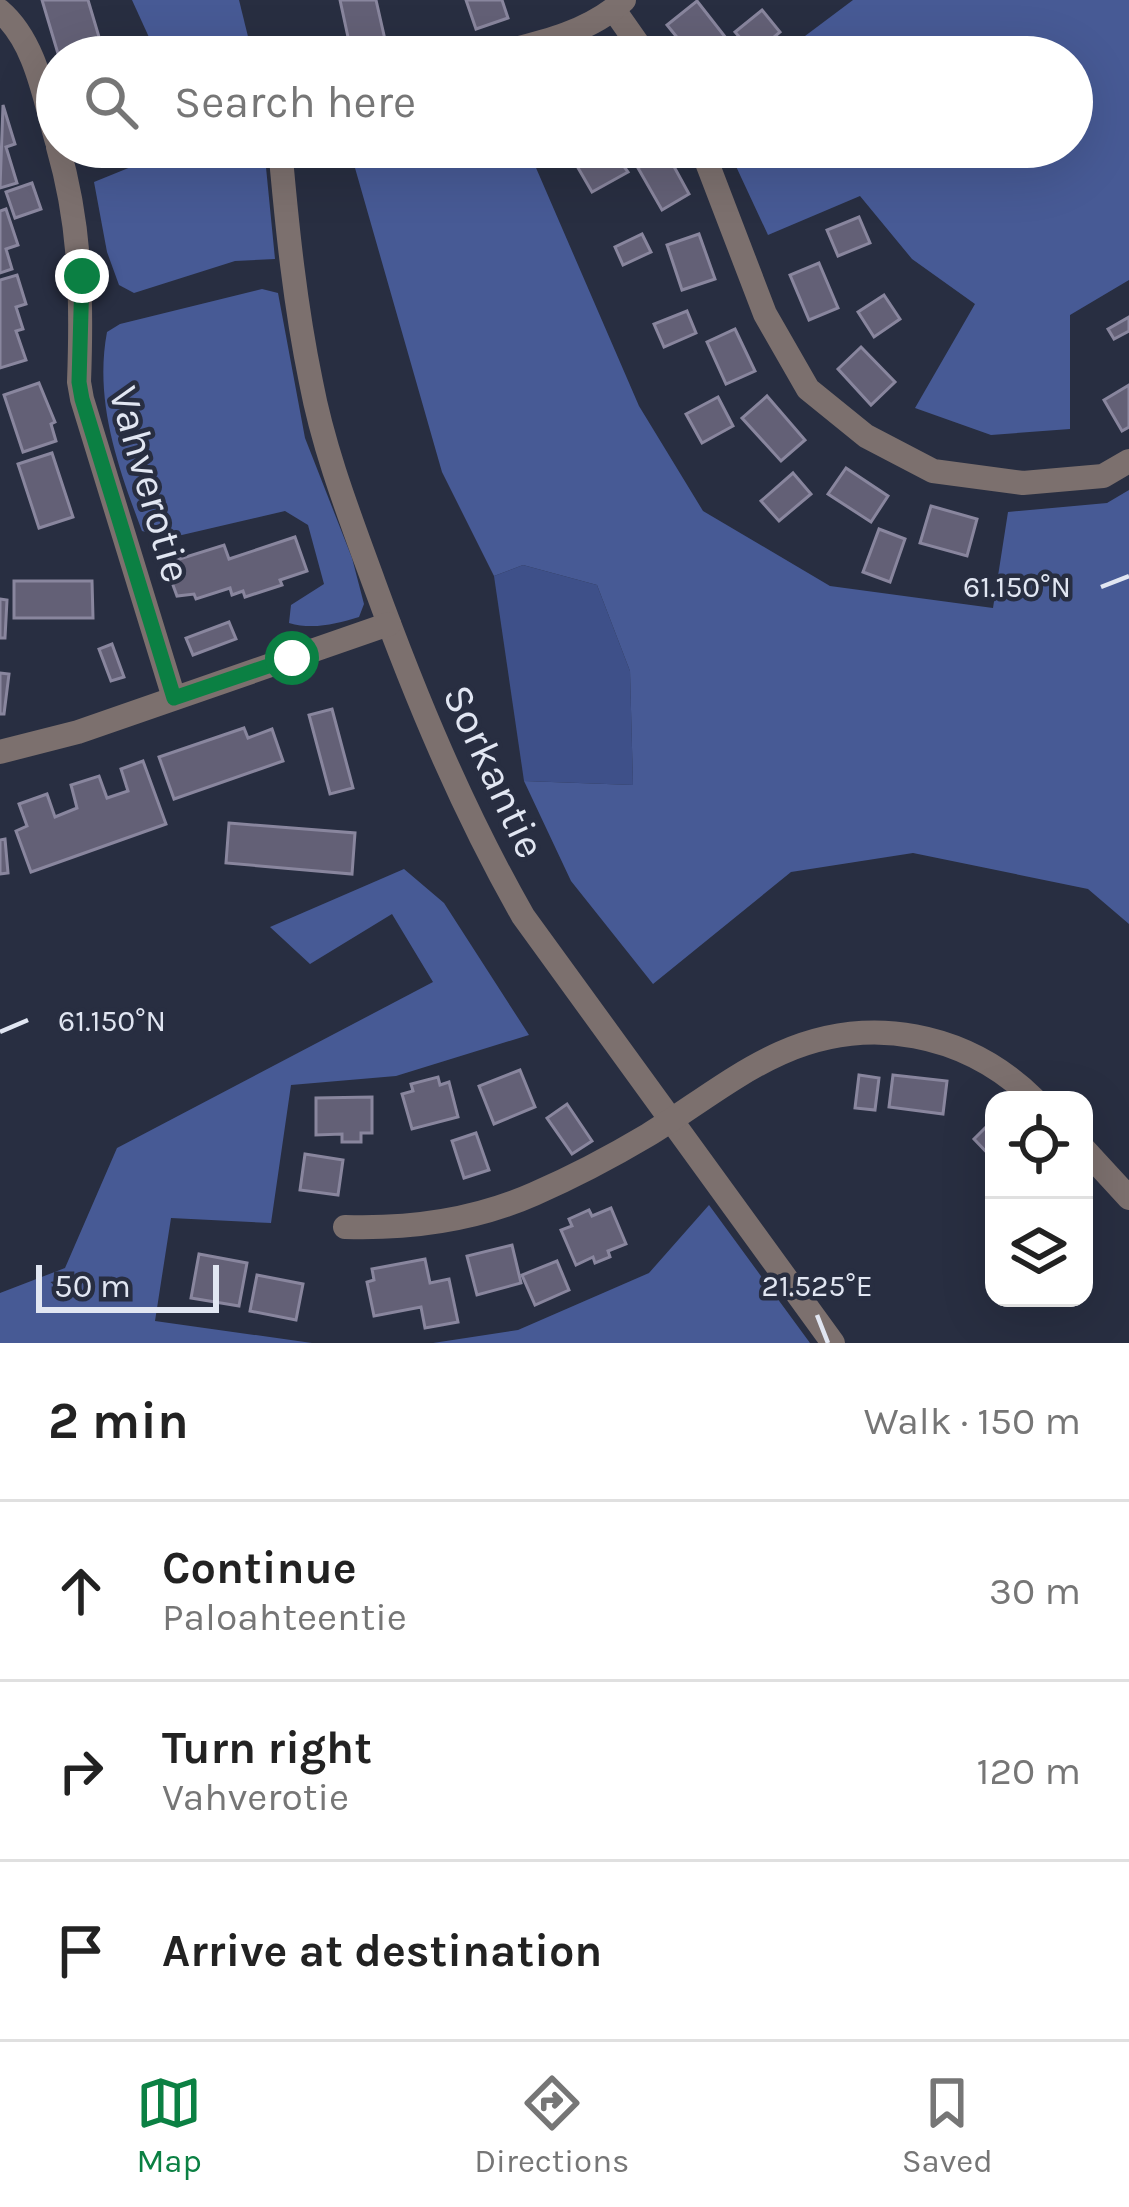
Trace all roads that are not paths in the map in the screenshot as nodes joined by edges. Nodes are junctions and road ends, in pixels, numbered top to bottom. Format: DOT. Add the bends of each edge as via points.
graph roads {
  1 [pos="619,5"];
  2 [pos="0,11"];
  3 [pos="563,36"];
  4 [pos="636,36"];
  5 [pos="36,70"];
  6 [pos="65,168"];
  7 [pos="282,168"];
  8 [pos="709,168"];
  9 [pos="1129,461"];
  10 [pos="389,624"];
  11 [pos="174,698"];
  12 [pos="0,752"];
  13 [pos="1026,1091"];
  14 [pos="670,1120"];
  15 [pos="1093,1159"];
  16 [pos="1129,1198"];
  17 [pos="345,1227"];
  18 [pos="832,1343"];
  1 -- 3 [label="street"];
  1 -- 4 [label="street"];
  2 -- 5 [label="street, Vahverotie" via="17,26"];
  6 -- 11 [label="street, Vahverotie" via="82,276 82,399"];
  7 -- 10 [label="street, Sorkantie" via="311,385"];
  8 -- 9 [label="street" via="765,314 808,389 866,436 933,471 1023,483 1102,476"];
  10 -- 11 [label="street"];
  10 -- 14 [label="street, Sorkantie" via="483,847 536,935"];
  11 -- 12 [label="street"];
  13 -- 14 [label="street" via="958,1048 914,1033 857,1031 779,1054"];
  14 -- 17 [label="street" via="596,1165 479,1214"];
  14 -- 18 [label="street, Sorkantie"];
  15 -- 16 [label="street"];
}
